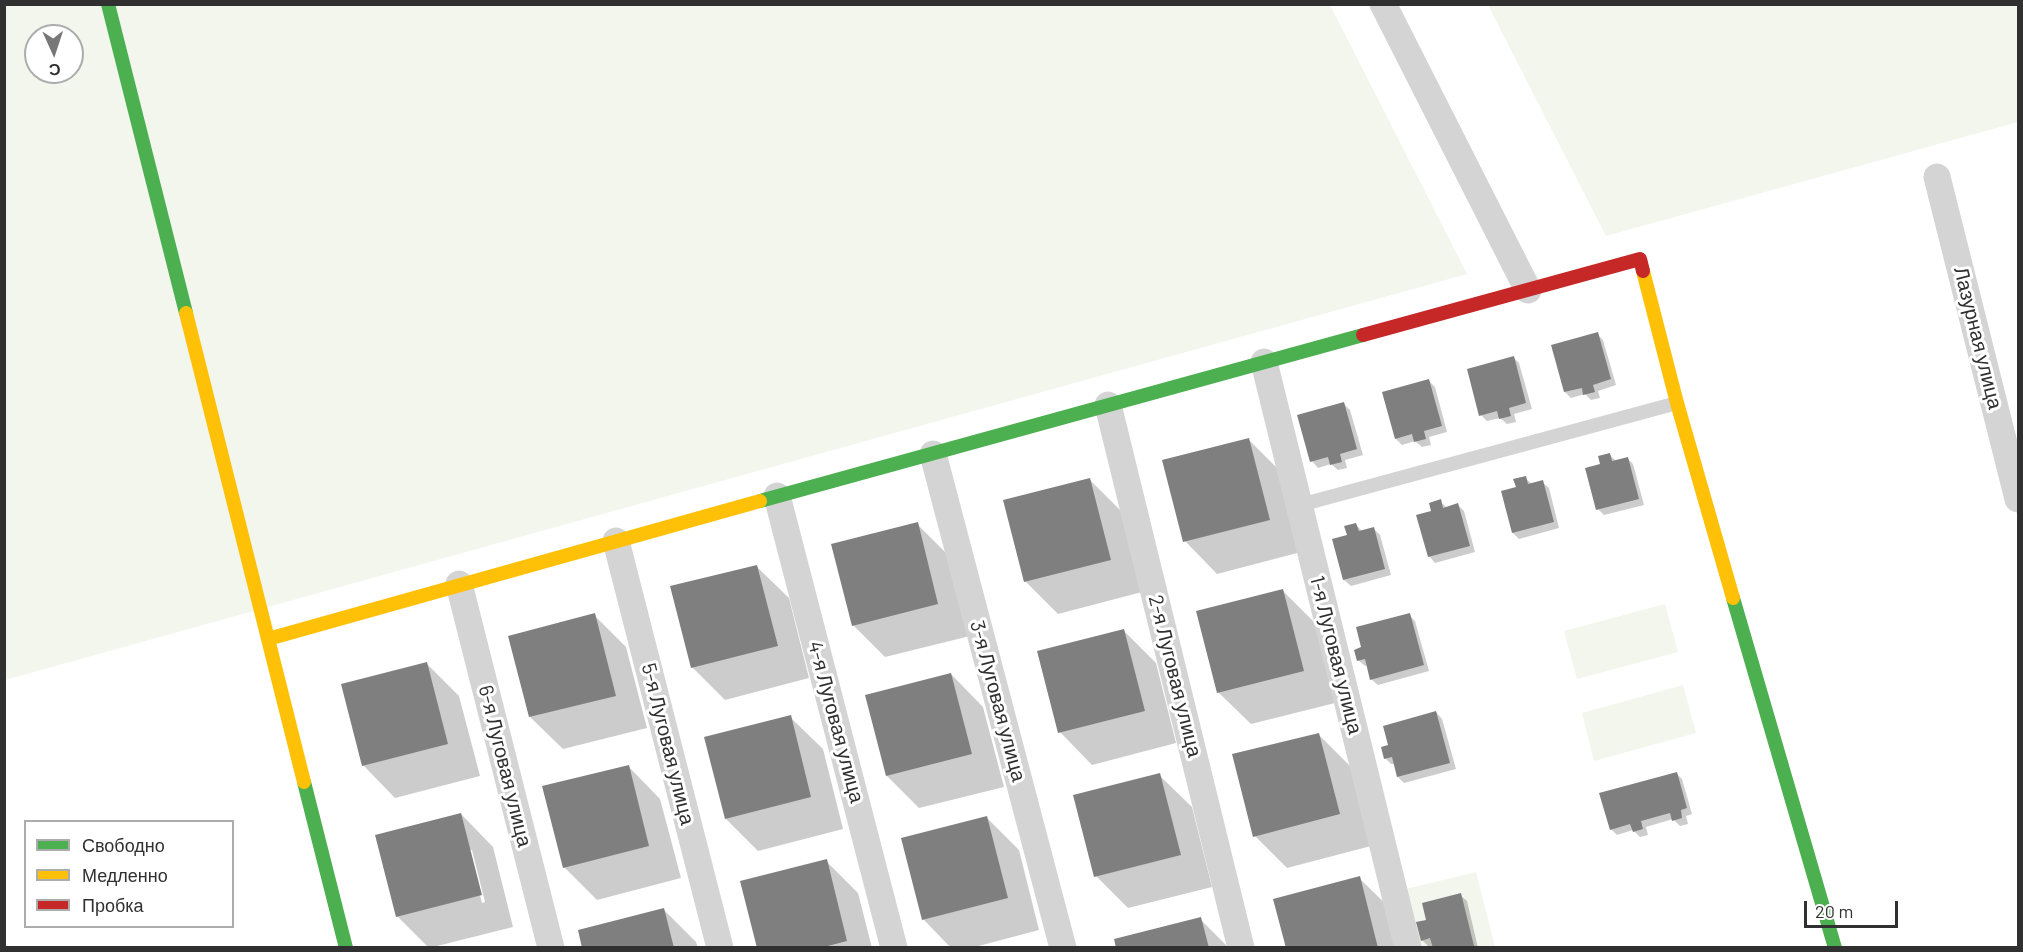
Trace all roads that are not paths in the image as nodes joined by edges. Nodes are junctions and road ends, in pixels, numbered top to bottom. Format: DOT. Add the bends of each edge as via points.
graph roads {
  1 [pos="108,4"];
  2 [pos="1383,4"];
  3 [pos="1938,177"];
  4 [pos="1528,290"];
  5 [pos="1264,362"];
  6 [pos="1677,403"];
  7 [pos="1108,405"];
  8 [pos="933,454"];
  9 [pos="777,496"];
  10 [pos="2019,499"];
  11 [pos="1300,505"];
  12 [pos="616,541"];
  13 [pos="459,584"];
  14 [pos="268,639"];
  15 [pos="346,948"];
  16 [pos="551,948"];
  17 [pos="720,948"];
  18 [pos="894,948"];
  19 [pos="1063,948"];
  20 [pos="1241,948"];
  21 [pos="1408,948"];
  22 [pos="1834,948"];
  1 -- 14 [label="street"];
  2 -- 4 [label="street"];
  3 -- 10 [label="street, Лазурная улица"];
  4 -- 5 [label="street"];
  4 -- 6 [label="street" via="1640,259"];
  5 -- 7 [label="street"];
  5 -- 11 [label="street, 1-я Луговая улица"];
  6 -- 11 [label="lane"];
  6 -- 22 [label="street"];
  7 -- 8 [label="street"];
  7 -- 20 [label="street, 2-я Луговая улица"];
  8 -- 9 [label="street"];
  8 -- 19 [label="street, 3-я Луговая улица"];
  9 -- 12 [label="street"];
  9 -- 18 [label="street, 4-я Луговая улица"];
  11 -- 21 [label="street, 1-я Луговая улица"];
  12 -- 13 [label="street"];
  12 -- 17 [label="street, 5-я Луговая улица"];
  13 -- 14 [label="street"];
  13 -- 16 [label="street, 6-я Луговая улица"];
  14 -- 15 [label="street"];
}
